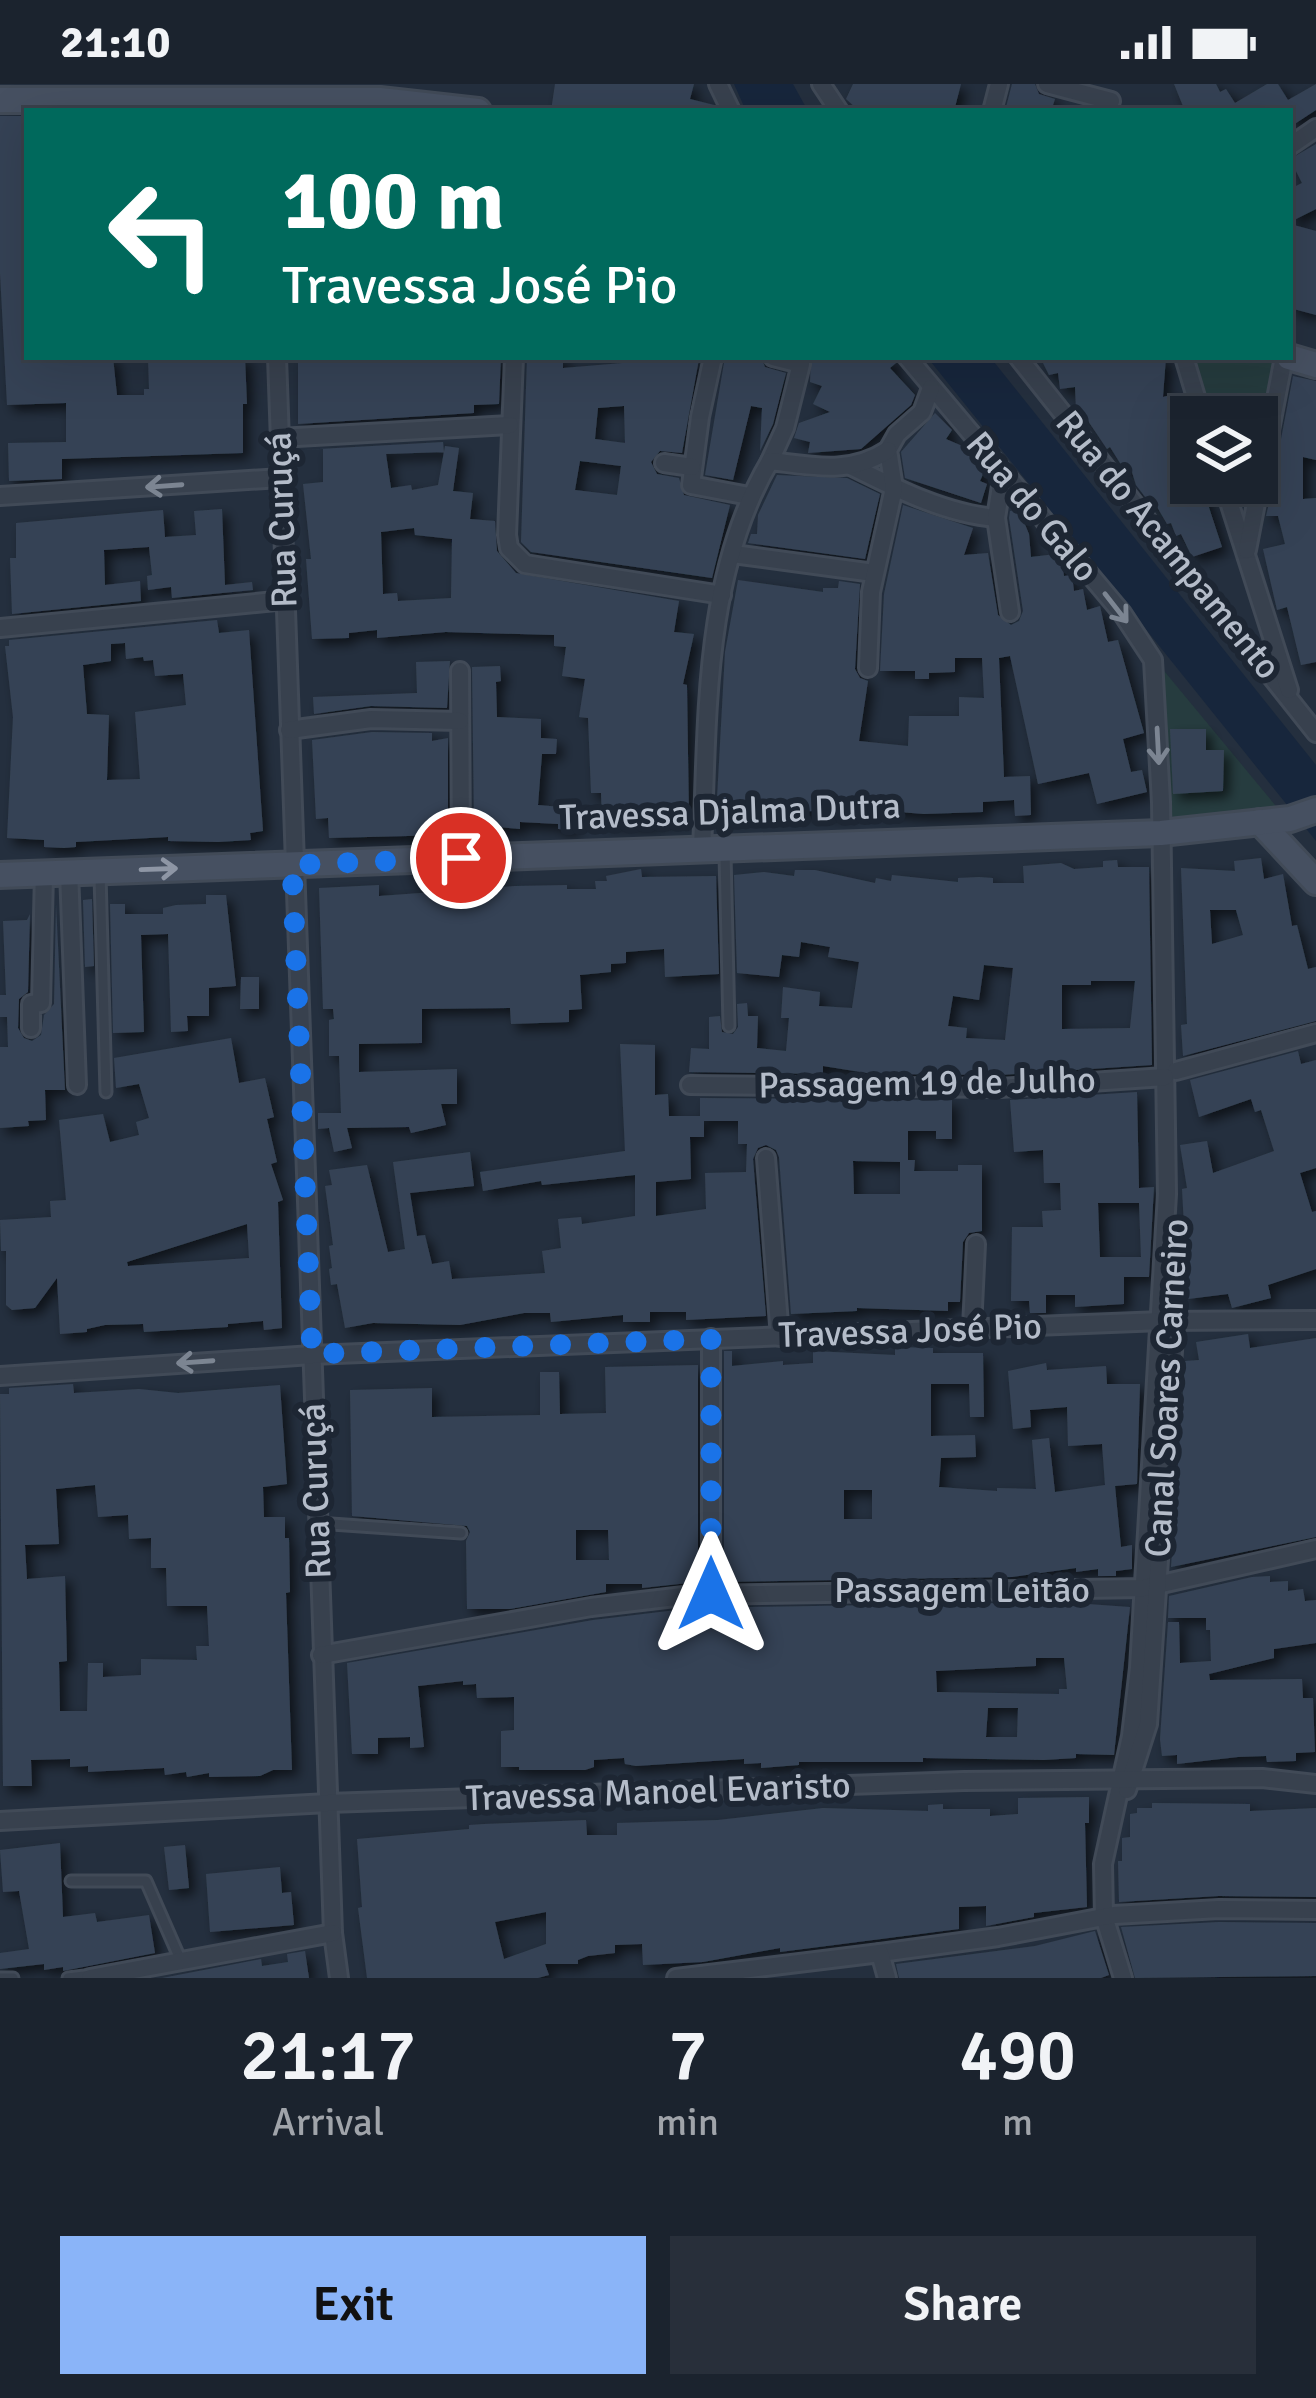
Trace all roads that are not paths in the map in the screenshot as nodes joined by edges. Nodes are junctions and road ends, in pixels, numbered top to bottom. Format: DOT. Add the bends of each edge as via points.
graph roads {
  1 [pos="1047,84"];
  2 [pos="262,97"];
  3 [pos="0,100"];
  4 [pos="1111,101"];
  5 [pos="451,108"];
  6 [pos="277,360"];
  7 [pos="514,360"];
  8 [pos="712,360"];
  9 [pos="785,360"];
  10 [pos="909,360"];
  11 [pos="1020,360"];
  12 [pos="1185,360"];
  13 [pos="1285,360"];
  14 [pos="931,388"];
  15 [pos="1196,396"];
  16 [pos="510,425"];
  17 [pos="279,438"];
  18 [pos="888,450"];
  19 [pos="770,461"];
  20 [pos="664,463"];
  21 [pos="850,466"];
  22 [pos="692,467"];
  23 [pos="1003,473"];
  24 [pos="281,478"];
  25 [pos="895,488"];
  26 [pos="0,496"];
  27 [pos="749,496"];
  28 [pos="1229,504"];
  29 [pos="997,518"];
  30 [pos="734,554"];
  31 [pos="1245,557"];
  32 [pos="874,573"];
  33 [pos="722,595"];
  34 [pos="286,600"];
  35 [pos="1010,612"];
  36 [pos="0,628"];
  37 [pos="1153,660"];
  38 [pos="868,668"];
  39 [pos="460,671"];
  40 [pos="1293,703"];
  41 [pos="460,721"];
  42 [pos="289,730"];
  43 [pos="1316,733"];
  44 [pos="1316,810"];
  45 [pos="1260,822"];
  46 [pos="1167,832"];
  47 [pos="713,849"];
  48 [pos="461,858"];
  49 [pos="292,865"];
  50 [pos="100,870"];
  51 [pos="56,872"];
  52 [pos="0,875"];
  53 [pos="1316,882"];
  54 [pos="729,1026"];
  55 [pos="31,1028"];
  56 [pos="1316,1033"];
  57 [pos="1170,1074"];
  58 [pos="77,1085"];
  59 [pos="690,1085"];
  60 [pos="106,1092"];
  61 [pos="766,1158"];
  62 [pos="976,1244"];
  63 [pos="1316,1320"];
  64 [pos="1168,1321"];
  65 [pos="972,1328"];
  66 [pos="780,1337"];
  67 [pos="711,1339"];
  68 [pos="312,1354"];
  69 [pos="0,1376"];
  70 [pos="317,1523"];
  71 [pos="460,1533"];
  72 [pos="1316,1549"];
  73 [pos="1150,1587"];
  74 [pos="711,1594"];
  75 [pos="321,1655"];
  76 [pos="1125,1779"];
  77 [pos="1316,1784"];
  78 [pos="328,1804"];
  79 [pos="0,1806"];
  80 [pos="0,1821"];
  81 [pos="71,1881"];
  82 [pos="1315,1910"];
  83 [pos="1109,1916"];
  84 [pos="333,1933"];
  85 [pos="880,1953"];
  86 [pos="182,1961"];
  87 [pos="148,1968"];
  88 [pos="0,1978"];
  89 [pos="13,1978"];
  90 [pos="68,1978"];
  91 [pos="90,1978"];
  92 [pos="339,1978"];
  93 [pos="676,1978"];
  94 [pos="887,1978"];
  95 [pos="1123,1978"];
  1 -- 4 [label="street"];
  2 -- 3 [label="street"];
  2 -- 5 [label="street"];
  6 -- 17 [label="street, Rua Curuçá"];
  7 -- 16 [label="street"];
  8 -- 22 [label="street"];
  9 -- 19 [label="street" via="801,364"];
  10 -- 14 [label="street, Rua do Galo"];
  11 -- 40 [label="street, Rua do Acampamento"];
  12 -- 15 [label="street"];
  13 -- 31 [label="street"];
  14 -- 18 [label="street" via="922,412"];
  14 -- 23 [label="street, Rua do Galo"];
  16 -- 17 [label="street"];
  16 -- 33 [label="street" via="507,536 525,564"];
  17 -- 24 [label="street, Rua Curuçá"];
  18 -- 21 [label="street"];
  18 -- 25 [label="street"];
  19 -- 21 [label="street"];
  19 -- 27 [label="street"];
  20 -- 22 [label="street"];
  21 -- 25 [label="street"];
  22 -- 27 [label="street" via="691,485"];
  23 -- 29 [label="street"];
  23 -- 37 [label="street, Rua do Galo, one-way"];
  24 -- 26 [label="street, one-way"];
  24 -- 34 [label="street, Rua Curuçá"];
  25 -- 29 [label="street"];
  25 -- 32 [label="street"];
  27 -- 30 [label="street"];
  28 -- 31 [label="street"];
  29 -- 35 [label="street"];
  30 -- 32 [label="street"];
  30 -- 33 [label="street"];
  31 -- 40 [label="street"];
  32 -- 38 [label="street"];
  33 -- 47 [label="street" via="711,662"];
  34 -- 36 [label="street"];
  34 -- 42 [label="street, Rua Curuçá"];
  37 -- 46 [label="street, Canal Soares Carneiro, one-way"];
  39 -- 41 [label="street"];
  40 -- 43 [label="street, Rua do Acampamento"];
  41 -- 42 [label="street" via="371,719"];
  41 -- 48 [label="street"];
  42 -- 49 [label="street, Rua Curuçá"];
  44 -- 45 [label="street, Travessa Djalma Dutra"];
  45 -- 46 [label="street, Travessa Djalma Dutra"];
  45 -- 53 [label="street"];
  46 -- 47 [label="street, Travessa Djalma Dutra"];
  46 -- 57 [label="street, Canal Soares Carneiro"];
  47 -- 48 [label="street, Travessa Djalma Dutra"];
  47 -- 54 [label="lane"];
  48 -- 49 [label="street, Travessa Djalma Dutra"];
  50 -- 49 [label="street, Travessa Djalma Dutra, one-way"];
  49 -- 68 [label="street, Rua Curuçá"];
  50 -- 51 [label="street, Travessa Djalma Dutra"];
  50 -- 60 [label="lane"];
  51 -- 52 [label="street, Travessa Djalma Dutra"];
  51 -- 55 [label="street"];
  51 -- 58 [label="street"];
  56 -- 57 [label="street, Passagem 19 de Julho"];
  57 -- 59 [label="street, Passagem 19 de Julho" via="1000,1088"];
  57 -- 64 [label="street, Canal Soares Carneiro"];
  61 -- 66 [label="street"];
  62 -- 65 [label="street"];
  63 -- 64 [label="street, Travessa José Pio"];
  64 -- 65 [label="street, Travessa José Pio"];
  64 -- 73 [label="street, Canal Soares Carneiro"];
  65 -- 66 [label="street, Travessa José Pio"];
  66 -- 67 [label="street, Travessa José Pio"];
  67 -- 68 [label="street, Travessa José Pio"];
  67 -- 74 [label="street"];
  68 -- 69 [label="street, Travessa José Pio, one-way"];
  68 -- 70 [label="street, Rua Curuçá"];
  70 -- 71 [label="lane"];
  70 -- 75 [label="street, Rua Curuçá"];
  72 -- 73 [label="street, Passagem Leitão"];
  73 -- 74 [label="street, Passagem Leitão"];
  73 -- 76 [label="street, Canal Soares Carneiro"];
  74 -- 75 [label="street, Passagem Leitão"];
  75 -- 78 [label="street, Rua Curuçá"];
  76 -- 77 [label="street, Travessa Manoel Evaristo"];
  76 -- 78 [label="street, Travessa Manoel Evaristo"];
  76 -- 83 [label="street, Canal Soares Carneiro"];
  78 -- 80 [label="street, Travessa Manoel Evaristo"];
  78 -- 84 [label="street, Rua Curuçá"];
  79 -- 80 [label="street"];
  81 -- 86 [label="lane" via="146,1881"];
  82 -- 83 [label="street"];
  83 -- 85 [label="street"];
  83 -- 95 [label="street, Canal Soares Carneiro"];
  84 -- 86 [label="street"];
  84 -- 92 [label="street, Rua Curuçá"];
  85 -- 93 [label="street"];
  85 -- 94 [label="street"];
  86 -- 87 [label="street"];
  87 -- 90 [label="lane"];
  87 -- 91 [label="street"];
  88 -- 89 [label="lane"];
}
